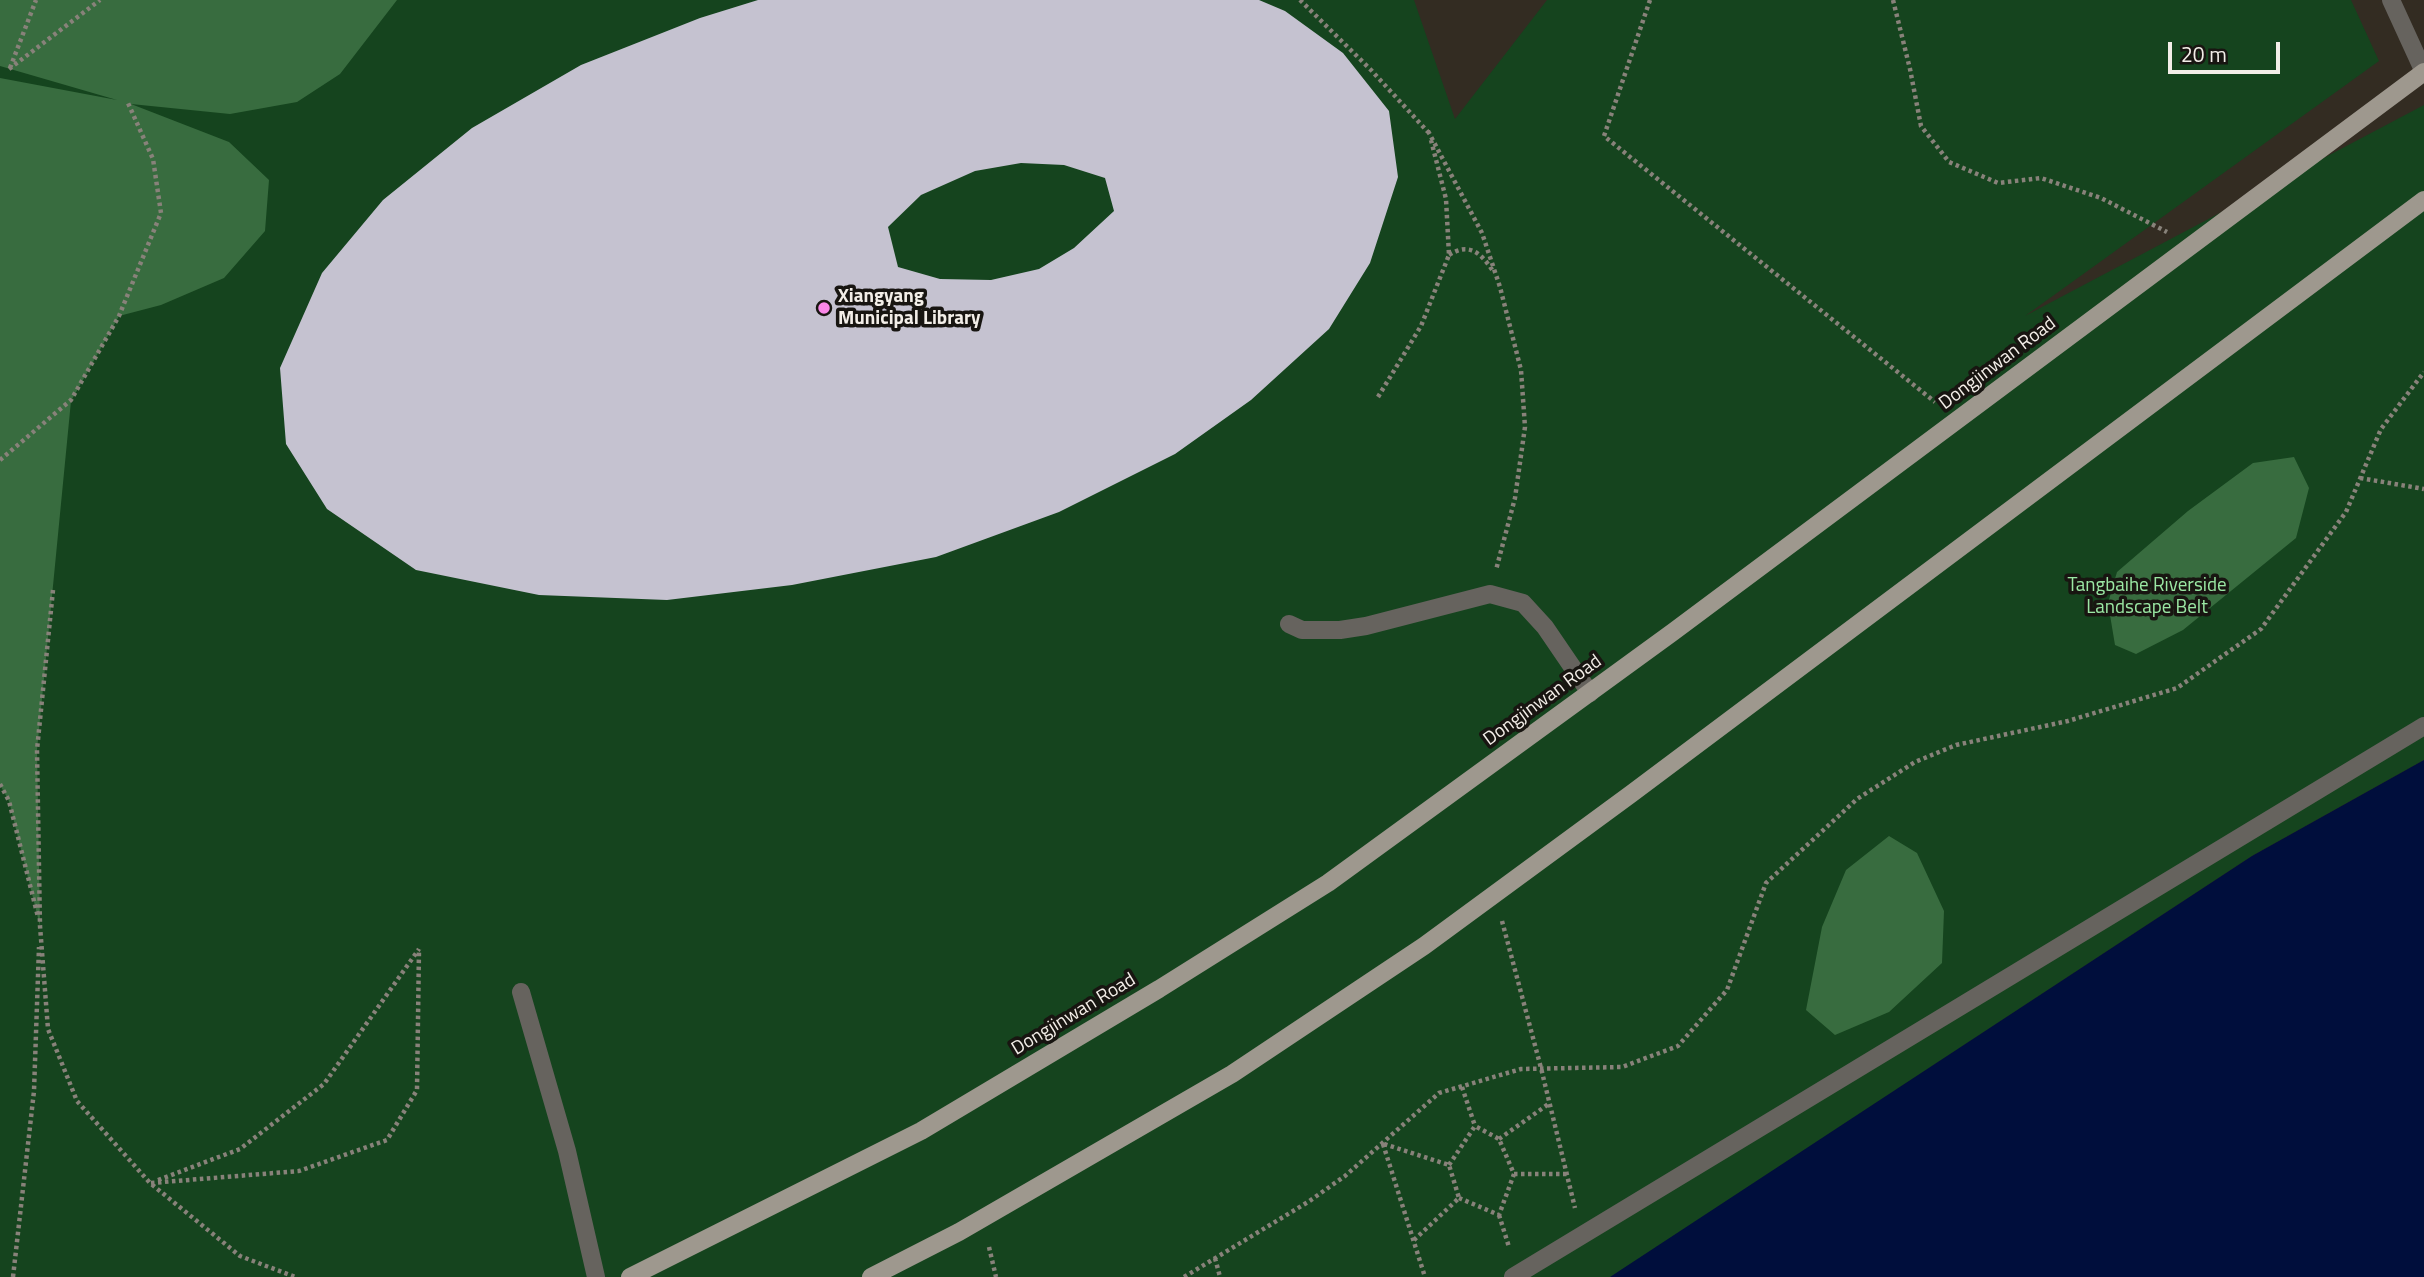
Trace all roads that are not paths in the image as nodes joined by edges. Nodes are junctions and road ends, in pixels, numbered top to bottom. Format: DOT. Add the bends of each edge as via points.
graph roads {
  1 [pos="2391,0"];
  2 [pos="2424,72"];
  3 [pos="2424,200"];
  4 [pos="1289,624"];
  5 [pos="1590,693"];
  6 [pos="2424,726"];
  7 [pos="521,992"];
  8 [pos="596,1277"];
  9 [pos="631,1277"];
  10 [pos="871,1277"];
  11 [pos="1513,1277"];
  1 -- 2 [label="street"];
  2 -- 5 [label="main road, Dongjinwan Road"];
  3 -- 10 [label="main road" via="1424,946 1231,1074 958,1232"];
  4 -- 5 [label="street" via="1302,630 1353,628 1490,594 1524,603"];
  5 -- 9 [label="main road, Dongjinwan Road" via="1328,883 1159,989 921,1131"];
  6 -- 11 [label="street"];
  7 -- 8 [label="street" via="567,1151"];
}
